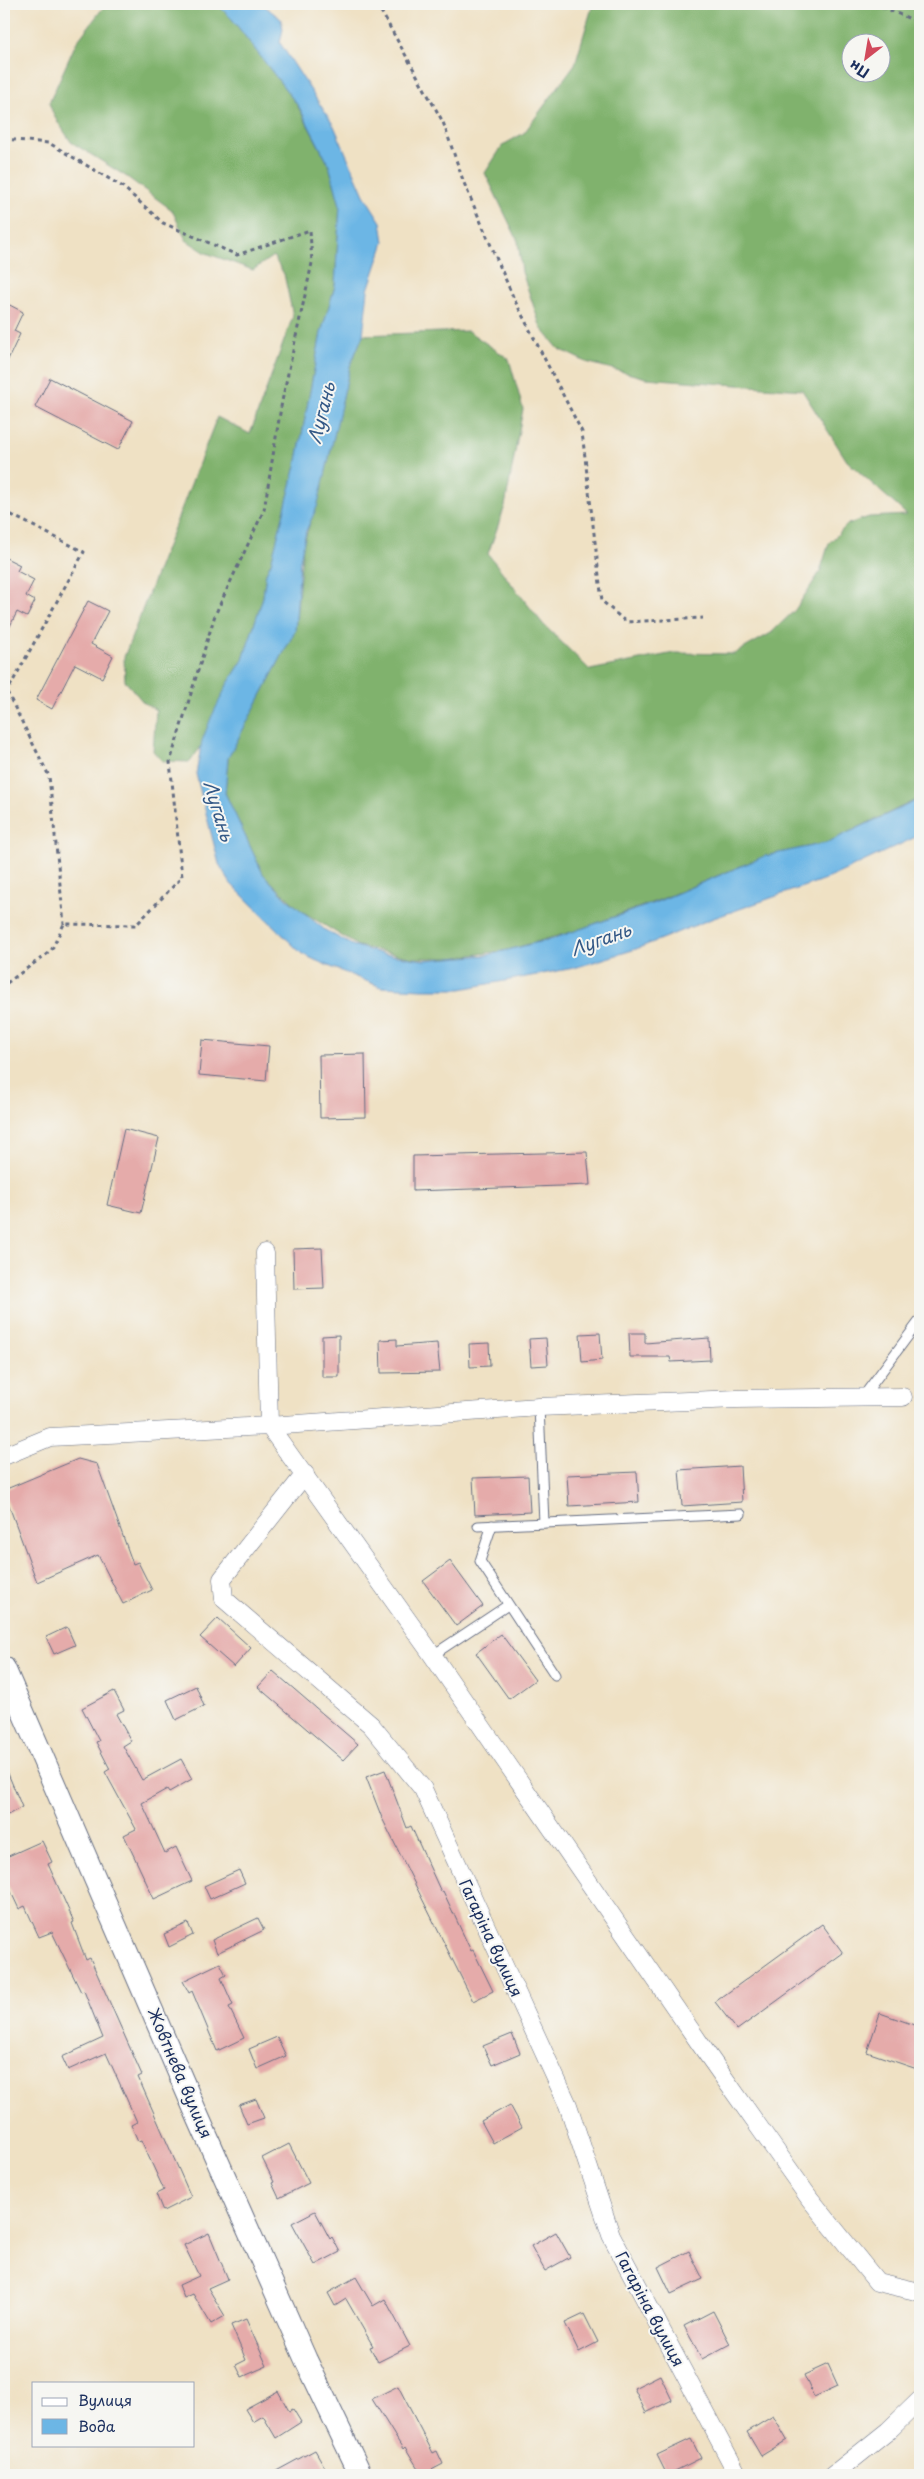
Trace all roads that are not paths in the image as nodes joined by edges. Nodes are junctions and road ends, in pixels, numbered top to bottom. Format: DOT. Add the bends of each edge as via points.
graph roads {
  1 [pos="265,1253"];
  2 [pos="920,1320"];
  3 [pos="903,1397"];
  4 [pos="862,1398"];
  5 [pos="539,1407"];
  6 [pos="268,1426"];
  7 [pos="4,1456"];
  8 [pos="305,1474"];
  9 [pos="741,1514"];
  10 [pos="544,1523"];
  11 [pos="492,1525"];
  12 [pos="478,1526"];
  13 [pos="508,1604"];
  14 [pos="433,1655"];
  15 [pos="555,1675"];
  16 [pos="6,1680"];
  17 [pos="920,2292"];
  18 [pos="920,2400"];
  19 [pos="361,2475"];
  20 [pos="738,2475"];
  21 [pos="833,2475"];
  1 -- 6 [label="street"];
  2 -- 4 [label="lane"];
  3 -- 4 [label="street"];
  4 -- 5 [label="street"];
  5 -- 6 [label="street"];
  5 -- 10 [label="lane"];
  6 -- 7 [label="street" via="50,1437"];
  6 -- 8 [label="street"];
  8 -- 14 [label="street"];
  8 -- 20 [label="street, Гагаріна вулиця" via="222,1578 224,1599 371,1725 423,1789 568,2105 611,2235"];
  9 -- 10 [label="lane"];
  10 -- 11 [label="lane"];
  11 -- 12 [label="lane"];
  11 -- 13 [label="lane" via="480,1561"];
  13 -- 14 [label="lane"];
  13 -- 15 [label="lane"];
  14 -- 17 [label="street" via="704,2051 810,2199 877,2282"];
  16 -- 19 [label="street, Жовтнева вулиця" via="302,2351"];
  18 -- 21 [label="street" via="888,2431"];
}
